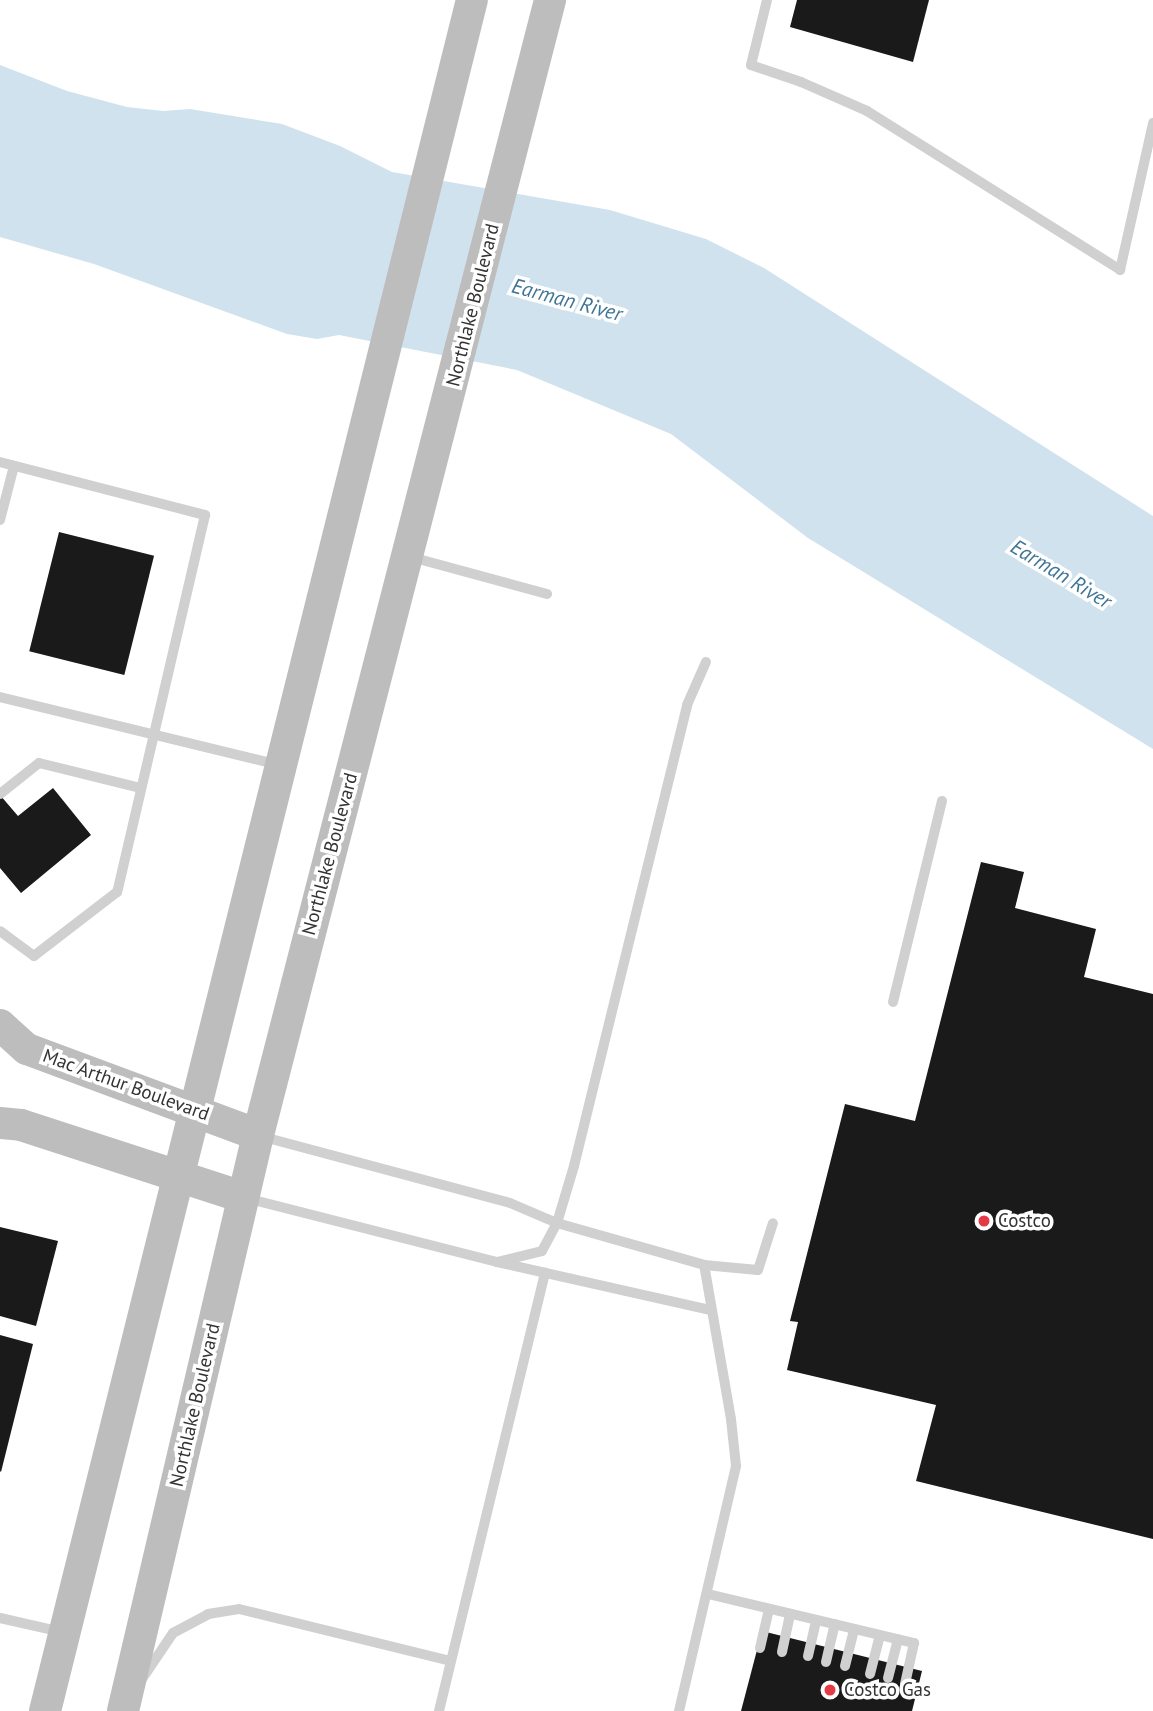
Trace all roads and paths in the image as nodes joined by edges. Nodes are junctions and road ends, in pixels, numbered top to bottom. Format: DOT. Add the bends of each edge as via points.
graph roads {
  1 [pos="472,0"];
  2 [pos="550,0"];
  3 [pos="767,0"];
  4 [pos="1153,123"];
  5 [pos="0,462"];
  6 [pos="13,466"];
  7 [pos="0,520"];
  8 [pos="408,556"];
  9 [pos="547,594"];
  10 [pos="706,662"];
  11 [pos="0,697"];
  12 [pos="154,735"];
  13 [pos="282,766"];
  14 [pos="141,788"];
  15 [pos="0,794"];
  16 [pos="942,801"];
  17 [pos="0,931"];
  18 [pos="893,1002"];
  19 [pos="0,1025"];
  20 [pos="195,1110"];
  21 [pos="0,1123"];
  22 [pos="258,1135"];
  23 [pos="178,1178"];
  24 [pos="243,1197"];
  25 [pos="557,1223"];
  26 [pos="774,1223"];
  27 [pos="497,1262"];
  28 [pos="704,1265"];
  29 [pos="545,1273"];
  30 [pos="710,1310"];
  31 [pos="708,1594"];
  32 [pos="769,1609"];
  33 [pos="790,1614"];
  34 [pos="0,1618"];
  35 [pos="816,1620"];
  36 [pos="835,1624"];
  37 [pos="853,1629"];
  38 [pos="64,1633"];
  39 [pos="880,1635"];
  40 [pos="898,1639"];
  41 [pos="760,1648"];
  42 [pos="782,1652"];
  43 [pos="808,1656"];
  44 [pos="451,1661"];
  45 [pos="826,1662"];
  46 [pos="845,1666"];
  47 [pos="870,1674"];
  48 [pos="888,1678"];
  49 [pos="905,1684"];
  50 [pos="124,1708"];
  51 [pos="45,1711"];
  52 [pos="439,1711"];
  53 [pos="679,1711"];
  1 -- 13 [label="main road"];
  2 -- 8 [label="main road, Northlake Boulevard"];
  3 -- 4 [label="lane" via="751,65 867,111 1119,270"];
  5 -- 6 [label="lane"];
  6 -- 7 [label="lane"];
  6 -- 12 [label="lane" via="205,515"];
  8 -- 9 [label="lane"];
  8 -- 22 [label="main road, Northlake Boulevard"];
  10 -- 25 [label="lane" via="687,705"];
  11 -- 12 [label="lane"];
  12 -- 13 [label="lane"];
  12 -- 14 [label="lane"];
  13 -- 20 [label="main road"];
  14 -- 15 [label="lane" via="39,763"];
  14 -- 17 [label="lane" via="117,892 34,956"];
  16 -- 18 [label="lane"];
  19 -- 20 [label="main road, Mac Arthur Boulevard" via="27,1049"];
  20 -- 22 [label="main road, Mac Arthur Boulevard"];
  20 -- 23 [label="main road"];
  21 -- 23 [label="main road" via="21,1125"];
  22 -- 24 [label="main road, Northlake Boulevard"];
  22 -- 25 [label="lane" via="510,1203"];
  23 -- 24 [label="main road"];
  23 -- 38 [label="main road"];
  24 -- 27 [label="lane"];
  24 -- 50 [label="main road, Northlake Boulevard"];
  25 -- 27 [label="lane" via="542,1251"];
  25 -- 28 [label="lane"];
  26 -- 28 [label="lane" via="758,1270"];
  27 -- 29 [label="lane"];
  28 -- 30 [label="lane"];
  29 -- 30 [label="lane"];
  29 -- 44 [label="lane"];
  30 -- 31 [label="lane" via="736,1466"];
  31 -- 32 [label="lane"];
  31 -- 53 [label="lane"];
  32 -- 33 [label="lane"];
  32 -- 41 [label="lane"];
  33 -- 35 [label="lane"];
  33 -- 42 [label="lane"];
  34 -- 38 [label="lane"];
  35 -- 36 [label="lane"];
  35 -- 43 [label="lane"];
  36 -- 37 [label="lane"];
  36 -- 45 [label="lane"];
  37 -- 39 [label="lane"];
  37 -- 46 [label="lane"];
  38 -- 51 [label="main road"];
  39 -- 40 [label="lane"];
  39 -- 47 [label="lane"];
  40 -- 48 [label="lane"];
  40 -- 49 [label="lane" via="914,1643"];
  44 -- 50 [label="lane" via="239,1609 208,1614 173,1633"];
  44 -- 52 [label="lane"];
}
